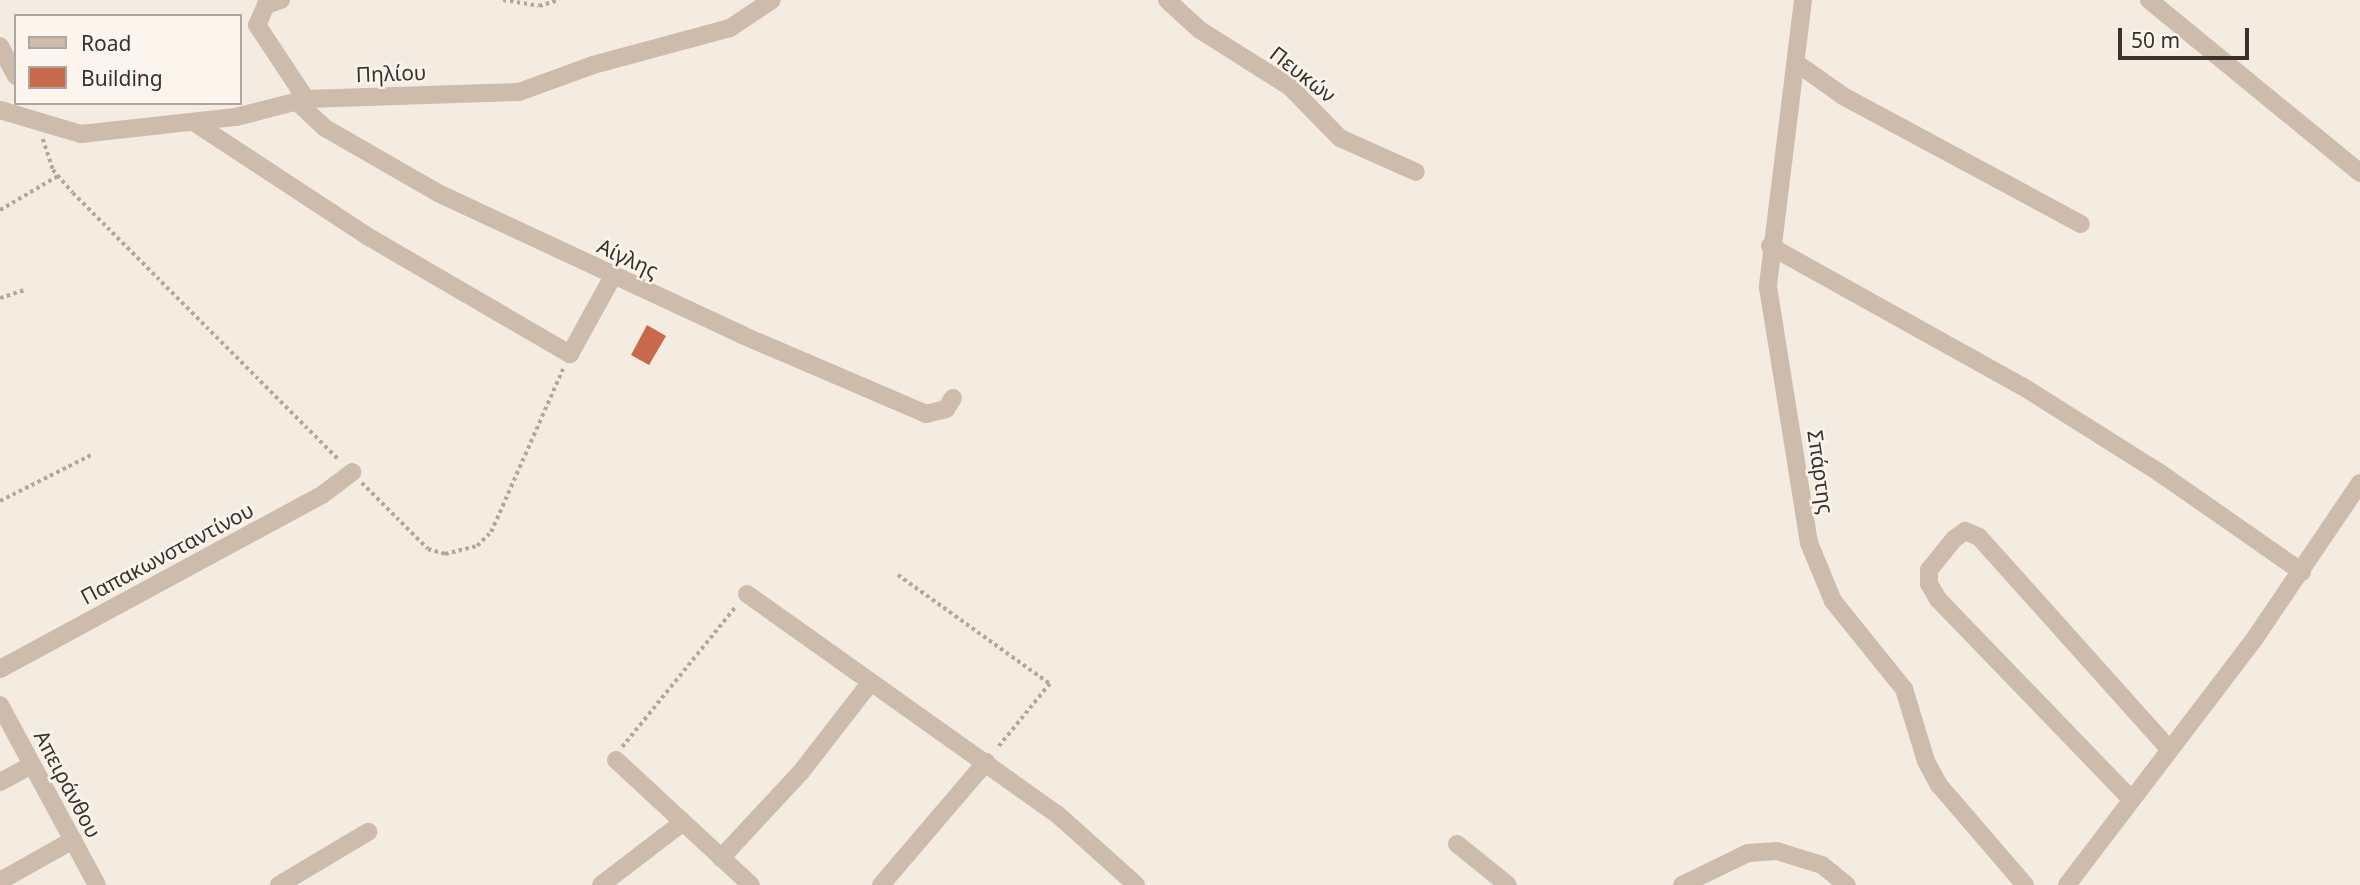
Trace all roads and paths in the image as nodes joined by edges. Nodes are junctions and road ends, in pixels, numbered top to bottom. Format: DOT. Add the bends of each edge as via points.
graph roads {
  1 [pos="281,0"];
  2 [pos="503,0"];
  3 [pos="558,0"];
  4 [pos="772,0"];
  5 [pos="1167,0"];
  6 [pos="1803,0"];
  7 [pos="2149,0"];
  8 [pos="0,46"];
  9 [pos="1798,64"];
  10 [pos="14,72"];
  11 [pos="301,100"];
  12 [pos="31,105"];
  13 [pos="0,110"];
  14 [pos="39,122"];
  15 [pos="195,123"];
  16 [pos="1416,172"];
  17 [pos="2360,173"];
  18 [pos="58,176"];
  19 [pos="0,210"];
  20 [pos="2081,224"];
  21 [pos="1770,246"];
  22 [pos="613,276"];
  23 [pos="24,290"];
  24 [pos="0,298"];
  25 [pos="570,355"];
  26 [pos="953,398"];
  27 [pos="91,455"];
  28 [pos="352,472"];
  29 [pos="2360,483"];
  30 [pos="0,501"];
  31 [pos="2302,572"];
  32 [pos="898,575"];
  33 [pos="747,594"];
  34 [pos="0,669"];
  35 [pos="870,683"];
  36 [pos="0,705"];
  37 [pos="2168,748"];
  38 [pos="616,760"];
  39 [pos="986,762"];
  40 [pos="32,765"];
  41 [pos="0,782"];
  42 [pos="2130,798"];
  43 [pos="682,821"];
  44 [pos="368,832"];
  45 [pos="73,840"];
  46 [pos="1457,844"];
  47 [pos="721,858"];
  48 [pos="1709,880"];
  49 [pos="0,881"];
  50 [pos="97,885"];
  51 [pos="279,885"];
  52 [pos="601,885"];
  53 [pos="751,885"];
  54 [pos="881,885"];
  55 [pos="1136,885"];
  56 [pos="1508,885"];
  57 [pos="1682,885"];
  58 [pos="1847,885"];
  59 [pos="2025,885"];
  60 [pos="2067,885"];
  1 -- 11 [label="street, Αίγλης" via="266,5 257,25"];
  2 -- 3 [label="path" via="539,6"];
  4 -- 11 [label="street, Πηλίου" via="730,28 593,65 519,92"];
  5 -- 16 [label="street, Πευκών" via="1200,30 1290,87 1317,109 1340,138"];
  6 -- 9 [label="street, Σπάρτης"];
  7 -- 17 [label="street"];
  8 -- 10 [label="street"];
  9 -- 20 [label="street" via="1843,96"];
  9 -- 21 [label="street, Σπάρτης"];
  11 -- 15 [label="street, Πηλίου"];
  11 -- 22 [label="street, Αίγλης" via="325,128 391,167"];
  12 -- 14 [label="street"];
  13 -- 14 [label="street, Πηλίου"];
  14 -- 15 [label="street, Πηλίου" via="81,134"];
  14 -- 18 [label="path" via="46,155"];
  15 -- 25 [label="street" via="367,236"];
  18 -- 19 [label="path"];
  18 -- 28 [label="path" via="289,414"];
  21 -- 31 [label="street" via="2022,386 2160,473"];
  21 -- 59 [label="street, Σπάρτης" via="1768,287 1803,515 1820,570 1852,631 1903,689 1926,761 1939,785"];
  22 -- 25 [label="street"];
  22 -- 26 [label="street, Αίγλης" via="926,414 946,409"];
  23 -- 24 [label="path"];
  25 -- 28 [label="path" via="491,532 477,546 445,554 428,549"];
  27 -- 30 [label="path"];
  28 -- 34 [label="street, Παπακωνσταντίνου" via="322,495"];
  29 -- 31 [label="street"];
  31 -- 37 [label="street"];
  32 -- 39 [label="path" via="1050,684"];
  33 -- 35 [label="street"];
  33 -- 38 [label="path" via="620,749"];
  35 -- 39 [label="street"];
  35 -- 47 [label="street" via="801,772"];
  36 -- 40 [label="street, Απειράνθου"];
  37 -- 42 [label="street"];
  37 -- 42 [label="street" via="1979,537 1965,531 1954,539 1929,570 1929,584 1938,599"];
  38 -- 43 [label="street"];
  39 -- 54 [label="street"];
  39 -- 55 [label="street" via="1057,814"];
  40 -- 41 [label="street"];
  40 -- 45 [label="street, Απειράνθου"];
  42 -- 60 [label="street"];
  43 -- 47 [label="street"];
  43 -- 52 [label="street"];
  44 -- 51 [label="street"];
  45 -- 49 [label="street"];
  45 -- 50 [label="street, Απειράνθου"];
  46 -- 56 [label="street"];
  47 -- 53 [label="street"];
  48 -- 57 [label="street"];
  48 -- 58 [label="street" via="1748,853 1777,851 1822,865"];
}
